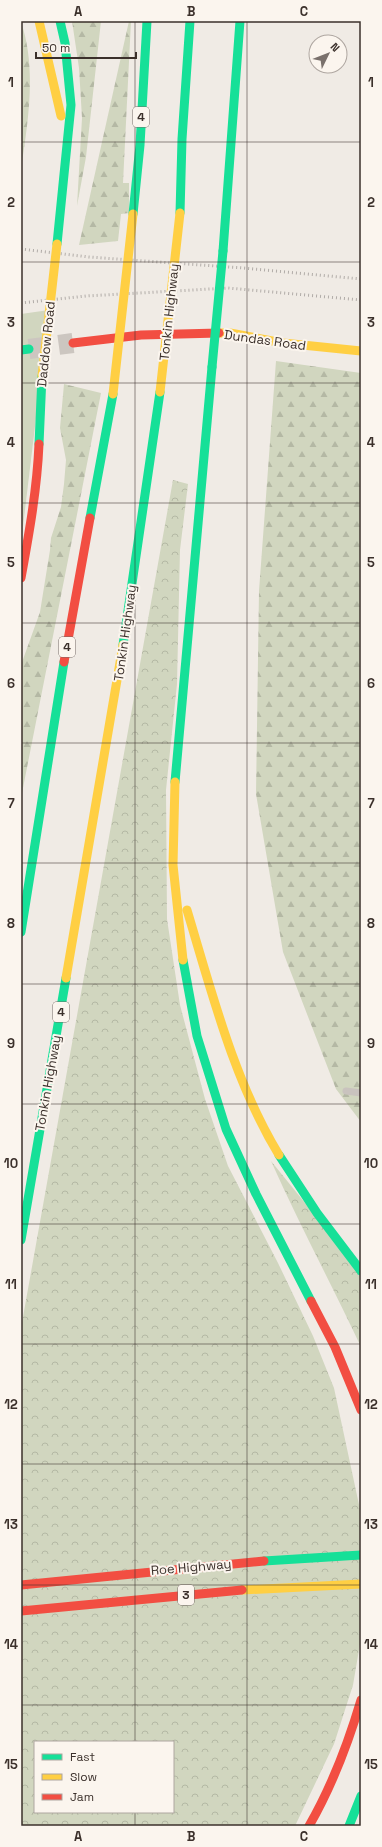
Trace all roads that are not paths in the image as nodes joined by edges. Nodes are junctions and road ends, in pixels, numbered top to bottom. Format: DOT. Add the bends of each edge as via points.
graph roads {
  1 [pos="39,21"];
  2 [pos="60,21"];
  3 [pos="147,21"];
  4 [pos="190,21"];
  5 [pos="237,21"];
  6 [pos="240,21"];
  7 [pos="234,111"];
  8 [pos="65,164"];
  9 [pos="73,343"];
  10 [pos="361,351"];
  11 [pos="31,524"];
  12 [pos="21,543"];
  13 [pos="21,578"];
  14 [pos="37,822"];
  15 [pos="173,865"];
  16 [pos="21,895"];
  17 [pos="21,932"];
  18 [pos="346,1091"];
  19 [pos="361,1093"];
  20 [pos="21,1240"];
  21 [pos="361,1271"];
  22 [pos="360,1414"];
  23 [pos="361,1555"];
  24 [pos="361,1584"];
  25 [pos="21,1585"];
  26 [pos="21,1611"];
  27 [pos="361,1700"];
  28 [pos="361,1796"];
  29 [pos="309,1826"];
  30 [pos="348,1826"];
  1 -- 8 [label="main road, Daddow Road" via="60,109"];
  2 -- 8 [label="main road, Daddow Road" via="65,43 71,105"];
  3 -- 14 [label="main road, 4, bridge" via="134,214 113,394"];
  4 -- 20 [label="main road, Tonkin Highway / 4, bridge" via="180,213 160,392 122,662"];
  5 -- 7 [label="main road"];
  6 -- 7 [label="main road"];
  7 -- 15 [label="main road, bridge" via="175,778"];
  8 -- 11 [label="main road, Daddow Road, bridge" via="42,376 38,468"];
  9 -- 10 [label="main road, Dundas Road" via="141,334 230,333 283,343"];
  11 -- 12 [label="main road, Daddow Road"];
  11 -- 13 [label="main road, Daddow Road"];
  14 -- 16 [label="main road"];
  14 -- 17 [label="main road, 4"];
  15 -- 21 [label="main road" via="226,1037 255,1110 289,1174 325,1227"];
  15 -- 22 [label="main road" via="182,964 197,1036 214,1095 226,1129 256,1194 335,1347"];
  18 -- 19 [label="lane"];
  23 -- 25 [label="main road, Roe Highway / 3" via="176,1568"];
  24 -- 26 [label="main road, Roe Highway / 3" via="235,1590"];
  27 -- 29 [label="main road" via="346,1747"];
  28 -- 30 [label="main road"];
}
